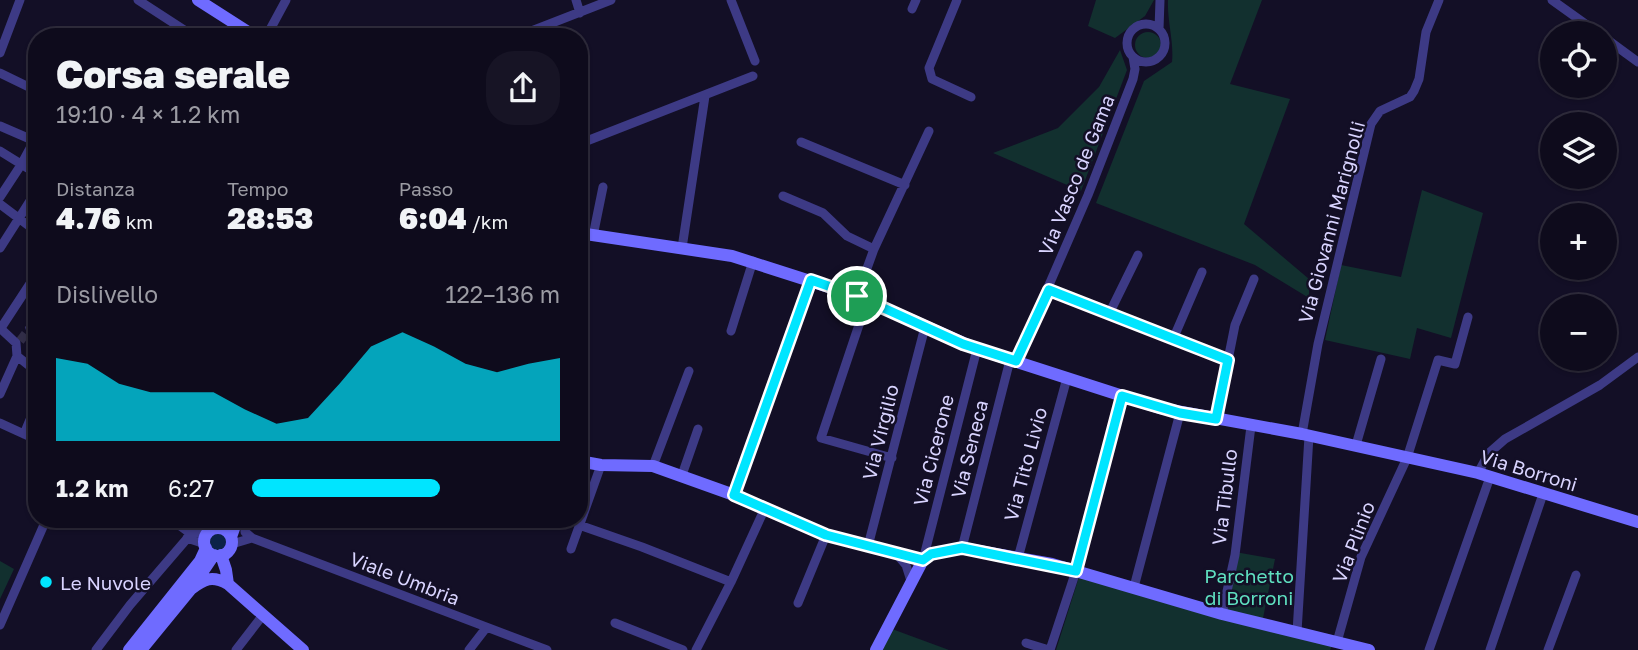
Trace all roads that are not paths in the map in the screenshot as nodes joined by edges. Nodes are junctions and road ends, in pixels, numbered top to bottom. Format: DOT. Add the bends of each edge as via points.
graph roads {
  1 [pos="20,0"];
  2 [pos="138,0"];
  3 [pos="198,0"];
  4 [pos="286,0"];
  5 [pos="576,0"];
  6 [pos="611,0"];
  7 [pos="731,0"];
  8 [pos="957,0"];
  9 [pos="1439,0"];
  10 [pos="1552,0"];
  11 [pos="1160,2"];
  12 [pos="591,3"];
  13 [pos="580,13"];
  14 [pos="1581,21"];
  15 [pos="1145,24"];
  16 [pos="181,28"];
  17 [pos="242,28"];
  18 [pos="271,28"];
  19 [pos="540,28"];
  20 [pos="1159,29"];
  21 [pos="1617,47"];
  22 [pos="1,49"];
  23 [pos="1133,57"];
  24 [pos="755,61"];
  25 [pos="1152,62"];
  26 [pos="1638,62"];
  27 [pos="0,73"];
  28 [pos="752,76"];
  29 [pos="1133,79"];
  30 [pos="28,87"];
  31 [pos="705,96"];
  32 [pos="971,97"];
  33 [pos="0,126"];
  34 [pos="929,131"];
  35 [pos="28,139"];
  36 [pos="588,141"];
  37 [pos="802,142"];
  38 [pos="0,150"];
  39 [pos="28,154"];
  40 [pos="22,165"];
  41 [pos="28,169"];
  42 [pos="905,185"];
  43 [pos="603,187"];
  44 [pos="783,196"];
  45 [pos="0,197"];
  46 [pos="0,204"];
  47 [pos="28,204"];
  48 [pos="18,219"];
  49 [pos="28,226"];
  50 [pos="588,235"];
  51 [pos="593,236"];
  52 [pos="0,248"];
  53 [pos="682,248"];
  54 [pos="874,249"];
  55 [pos="1138,255"];
  56 [pos="753,261"];
  57 [pos="1202,272"];
  58 [pos="1254,279"];
  59 [pos="811,280"];
  60 [pos="28,286"];
  61 [pos="1049,290"];
  62 [pos="862,298"];
  63 [pos="1110,312"];
  64 [pos="1468,317"];
  65 [pos="925,327"];
  66 [pos="0,328"];
  67 [pos="731,331"];
  68 [pos="1174,337"];
  69 [pos="18,348"];
  70 [pos="977,349"];
  71 [pos="1638,357"];
  72 [pos="1381,359"];
  73 [pos="1013,360"];
  74 [pos="1228,360"];
  75 [pos="28,361"];
  76 [pos="689,371"];
  77 [pos="1066,378"];
  78 [pos="0,394"];
  79 [pos="1122,396"];
  80 [pos="1180,413"];
  81 [pos="1216,419"];
  82 [pos="0,423"];
  83 [pos="28,424"];
  84 [pos="1251,426"];
  85 [pos="698,429"];
  86 [pos="24,434"];
  87 [pos="1306,435"];
  88 [pos="28,436"];
  89 [pos="1356,445"];
  90 [pos="892,458"];
  91 [pos="1407,458"];
  92 [pos="588,463"];
  93 [pos="601,465"];
  94 [pos="653,466"];
  95 [pos="682,475"];
  96 [pos="1484,475"];
  97 [pos="1543,494"];
  98 [pos="734,495"];
  99 [pos="588,500"];
  100 [pos="765,508"];
  101 [pos="1638,522"];
  102 [pos="42,528"];
  103 [pos="180,528"];
  104 [pos="193,528"];
  105 [pos="235,528"];
  106 [pos="245,528"];
  107 [pos="578,528"];
  108 [pos="588,528"];
  109 [pos="826,535"];
  110 [pos="189,536"];
  111 [pos="252,538"];
  112 [pos="214,540"];
  113 [pos="231,540"];
  114 [pos="868,546"];
  115 [pos="962,548"];
  116 [pos="571,549"];
  117 [pos="896,553"];
  118 [pos="1018,558"];
  119 [pos="923,560"];
  120 [pos="1076,571"];
  121 [pos="1576,575"];
  122 [pos="911,581"];
  123 [pos="731,582"];
  124 [pos="228,584"];
  125 [pos="1134,587"];
  126 [pos="191,589"];
  127 [pos="798,603"];
  128 [pos="1222,614"];
  129 [pos="264,615"];
  130 [pos="615,623"];
  131 [pos="0,625"];
  132 [pos="486,628"];
  133 [pos="1297,632"];
  134 [pos="1337,642"];
  135 [pos="1026,643"];
  136 [pos="96,650"];
  137 [pos="129,650"];
  138 [pos="142,650"];
  139 [pos="236,650"];
  140 [pos="303,650"];
  141 [pos="469,650"];
  142 [pos="547,650"];
  143 [pos="683,650"];
  144 [pos="696,650"];
  145 [pos="876,650"];
  146 [pos="1050,650"];
  147 [pos="1369,650"];
  148 [pos="1429,650"];
  149 [pos="1490,650"];
  150 [pos="1549,650"];
  1 -- 22 [label="street"];
  2 -- 16 [label="street"];
  3 -- 17 [label="street"];
  4 -- 18 [label="street"];
  5 -- 13 [label="street"];
  6 -- 12 [label="street"];
  7 -- 24 [label="street"];
  8 -- 32 [label="street" via="929,74"];
  9 -- 87 [label="street, Via Giovanni Marignolli" via="1410,97 1380,111 1371,124 1318,344"];
  10 -- 14 [label="street"];
  11 -- 15 [label="street, Via Vasco de Gama"];
  11 -- 20 [label="street, Via Vasco de Gama"];
  12 -- 13 [label="street"];
  13 -- 19 [label="street"];
  15 -- 20 [label="street"];
  15 -- 23 [label="street, Via Vasco de Gama" via="1130,34 1128,46"];
  20 -- 25 [label="street, Via Vasco de Gama" via="1165,45"];
  21 -- 26 [label="street"];
  23 -- 25 [label="street"];
  23 -- 29 [label="street, Via Vasco de Gama"];
  25 -- 29 [label="street, Via Vasco de Gama"];
  27 -- 30 [label="street"];
  28 -- 31 [label="street"];
  29 -- 61 [label="street, Via Vasco de Gama"];
  31 -- 36 [label="street"];
  31 -- 53 [label="street"];
  33 -- 35 [label="street"];
  34 -- 42 [label="street"];
  37 -- 42 [label="street"];
  38 -- 40 [label="street"];
  39 -- 40 [label="street"];
  40 -- 41 [label="street"];
  40 -- 45 [label="street"];
  42 -- 54 [label="street"];
  43 -- 51 [label="street"];
  44 -- 54 [label="street" via="823,213 847,236"];
  46 -- 48 [label="street"];
  47 -- 48 [label="street"];
  48 -- 49 [label="street"];
  48 -- 52 [label="street"];
  50 -- 51 [label="street, Via Borroni"];
  51 -- 53 [label="street, Via Borroni"];
  53 -- 56 [label="street, Via Borroni"];
  54 -- 62 [label="street"];
  55 -- 63 [label="street"];
  56 -- 59 [label="street, Via Borroni"];
  56 -- 67 [label="street"];
  57 -- 68 [label="street"];
  58 -- 74 [label="street" via="1235,325"];
  59 -- 62 [label="street, Via Borroni"];
  59 -- 98 [label="street"];
  60 -- 66 [label="street"];
  61 -- 63 [label="street"];
  61 -- 73 [label="street, Via Vasco de Gama"];
  62 -- 65 [label="street, Via Borroni"];
  62 -- 90 [label="street" via="821,438"];
  63 -- 68 [label="street"];
  64 -- 91 [label="street, Via Plinio" via="1455,364 1438,360"];
  65 -- 70 [label="street, Via Borroni"];
  65 -- 90 [label="street, Via Virgilio"];
  66 -- 69 [label="street"];
  68 -- 74 [label="street"];
  69 -- 75 [label="street"];
  69 -- 78 [label="street"];
  70 -- 73 [label="street, Via Borroni"];
  70 -- 119 [label="street, Via Cicerone"];
  71 -- 96 [label="street" via="1600,385 1505,439 1489,453"];
  72 -- 89 [label="street"];
  73 -- 77 [label="street, Via Borroni"];
  73 -- 115 [label="street, Via Seneca"];
  74 -- 81 [label="street"];
  76 -- 94 [label="street"];
  77 -- 79 [label="street, Via Borroni"];
  77 -- 118 [label="street, Via Tito Livio"];
  79 -- 80 [label="street, Via Borroni"];
  79 -- 120 [label="street"];
  80 -- 81 [label="street, Via Borroni"];
  80 -- 125 [label="street"];
  81 -- 84 [label="street, Via Borroni"];
  82 -- 86 [label="street"];
  83 -- 86 [label="street"];
  84 -- 87 [label="street, Via Borroni"];
  84 -- 128 [label="street, Via Tibullo" via="1235,555"];
  85 -- 95 [label="street"];
  86 -- 88 [label="street"];
  87 -- 89 [label="street, Via Borroni"];
  87 -- 133 [label="street, Via Giovanni Marignolli"];
  89 -- 91 [label="street, Via Borroni"];
  90 -- 114 [label="street, Via Virgilio"];
  91 -- 96 [label="street, Via Borroni"];
  91 -- 134 [label="street, Via Plinio" via="1362,557"];
  92 -- 93 [label="street"];
  93 -- 94 [label="street"];
  93 -- 99 [label="street"];
  94 -- 95 [label="street"];
  95 -- 98 [label="street"];
  96 -- 97 [label="street, Via Borroni"];
  96 -- 148 [label="street"];
  97 -- 101 [label="street, Via Borroni"];
  97 -- 149 [label="street"];
  98 -- 100 [label="street"];
  100 -- 109 [label="street"];
  100 -- 123 [label="street"];
  102 -- 131 [label="street"];
  103 -- 110 [label="street"];
  104 -- 110 [label="street"];
  105 -- 113 [label="street"];
  106 -- 111 [label="street"];
  107 -- 116 [label="street"];
  108 -- 123 [label="street"];
  109 -- 114 [label="street"];
  109 -- 127 [label="street"];
  110 -- 112 [label="street"];
  110 -- 136 [label="street"];
  111 -- 113 [label="street"];
  111 -- 132 [label="street, Viale Umbria"];
  112 -- 113 [label="street" via="227,531"];
  112 -- 113 [label="street" via="228,551"];
  112 -- 124 [label="street"];
  112 -- 126 [label="street"];
  112 -- 137 [label="street"];
  114 -- 117 [label="street"];
  115 -- 118 [label="street"];
  115 -- 119 [label="street"];
  117 -- 119 [label="street"];
  117 -- 122 [label="street"];
  118 -- 120 [label="street"];
  119 -- 122 [label="street"];
  120 -- 125 [label="street"];
  120 -- 146 [label="street"];
  121 -- 150 [label="street"];
  122 -- 145 [label="street"];
  123 -- 144 [label="street"];
  124 -- 126 [label="street" via="211,578"];
  124 -- 129 [label="street"];
  125 -- 128 [label="street"];
  126 -- 138 [label="street"];
  128 -- 133 [label="street"];
  129 -- 139 [label="street"];
  129 -- 140 [label="street"];
  130 -- 143 [label="street"];
  132 -- 141 [label="street"];
  132 -- 142 [label="street, Viale Umbria"];
  133 -- 134 [label="street"];
  134 -- 147 [label="street"];
  135 -- 146 [label="street"];
}
